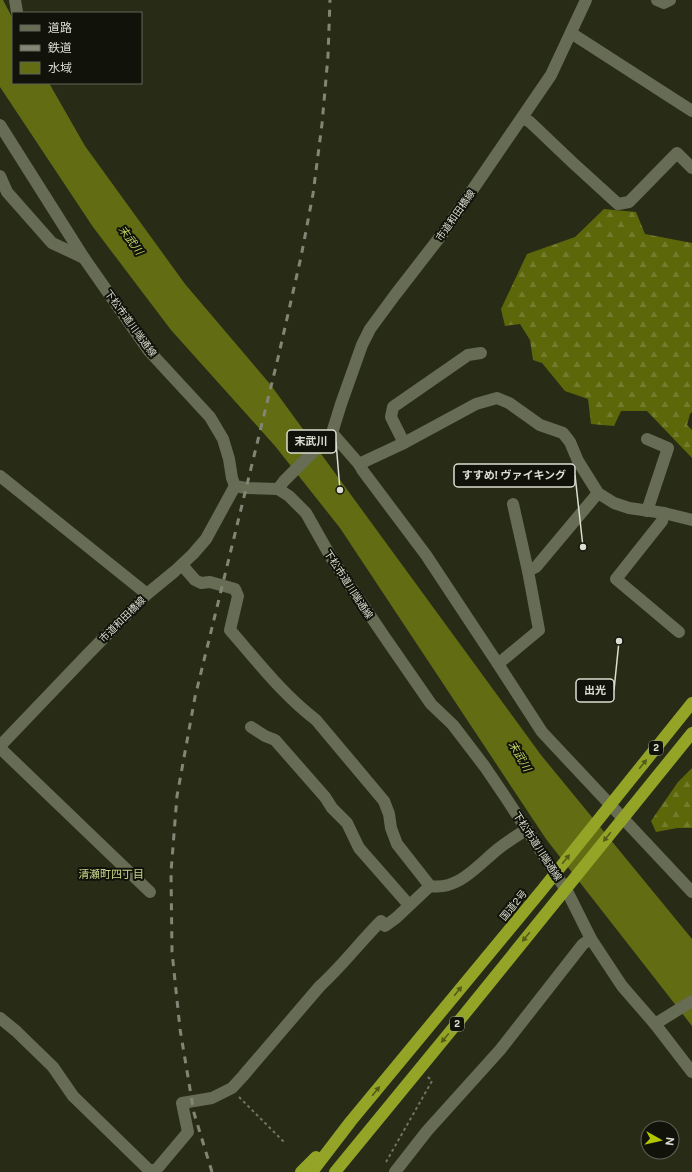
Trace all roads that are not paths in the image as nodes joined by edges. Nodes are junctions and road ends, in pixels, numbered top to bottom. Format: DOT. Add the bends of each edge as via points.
graph roads {
  1 [pos="586,0"];
  2 [pos="657,0"];
  3 [pos="670,0"];
  4 [pos="571,33"];
  5 [pos="692,111"];
  6 [pos="522,118"];
  7 [pos="0,125"];
  8 [pos="692,168"];
  9 [pos="0,176"];
  10 [pos="4,194"];
  11 [pos="84,258"];
  12 [pos="481,353"];
  13 [pos="332,433"];
  14 [pos="647,439"];
  15 [pos="404,443"];
  16 [pos="359,464"];
  17 [pos="0,476"];
  18 [pos="281,485"];
  19 [pos="235,486"];
  20 [pos="598,493"];
  21 [pos="513,504"];
  22 [pos="647,511"];
  23 [pos="664,513"];
  24 [pos="692,520"];
  25 [pos="182,565"];
  26 [pos="528,571"];
  27 [pos="147,594"];
  28 [pos="679,632"];
  29 [pos="498,664"];
  30 [pos="692,703"];
  31 [pos="251,727"];
  32 [pos="692,733"];
  33 [pos="0,747"];
  34 [pos="526,830"];
  35 [pos="430,886"];
  36 [pos="150,892"];
  37 [pos="692,892"];
  38 [pos="409,906"];
  39 [pos="591,939"];
  40 [pos="692,1001"];
  41 [pos="0,1018"];
  42 [pos="659,1022"];
  43 [pos="692,1072"];
  44 [pos="351,1121"];
  45 [pos="361,1139"];
  46 [pos="390,1169"];
  47 [pos="149,1171"];
  48 [pos="301,1172"];
  49 [pos="312,1172"];
  50 [pos="335,1172"];
  51 [pos="339,1172"];
  1 -- 4 [label="street, 市道和田橋線"];
  2 -- 3 [label="street" via="664,3"];
  4 -- 5 [label="street"];
  4 -- 6 [label="street, 市道和田橋線" via="551,75"];
  6 -- 8 [label="street" via="530,122 618,204 629,202 677,153"];
  6 -- 13 [label="street, 市道和田橋線" via="443,233 370,329 340,404"];
  7 -- 11 [label="street, 下松市道川端通線"];
  9 -- 10 [label="street"];
  10 -- 11 [label="street" via="52,243"];
  11 -- 19 [label="street, 下松市道川端通線" via="149,351 210,417 229,458"];
  12 -- 15 [label="street" via="468,355 393,407 391,417"];
  13 -- 16 [label="street"];
  13 -- 18 [label="street"];
  14 -- 22 [label="street" via="668,448"];
  15 -- 16 [label="street"];
  15 -- 20 [label="street" via="476,404 497,398 509,403 540,425 563,433"];
  16 -- 29 [label="street" via="426,555"];
  17 -- 27 [label="street"];
  18 -- 19 [label="street" via="246,488"];
  18 -- 34 [label="street, 下松市道川端通線" via="306,513 332,559 431,704 453,725 485,767"];
  19 -- 25 [label="street, 市道和田橋線" via="206,539"];
  20 -- 22 [label="street" via="614,503"];
  20 -- 26 [label="street" via="536,567"];
  21 -- 26 [label="street"];
  22 -- 23 [label="street"];
  23 -- 24 [label="street"];
  23 -- 28 [label="street" via="662,521 616,579"];
  25 -- 27 [label="street, 市道和田橋線"];
  25 -- 35 [label="street" via="201,583 210,582 235,589 238,596 230,630 276,682 316,720 384,801 397,844"];
  26 -- 29 [label="street" via="539,630"];
  27 -- 33 [label="street, 市道和田橋線"];
  29 -- 37 [label="street" via="542,732"];
  44 -- 30 [label="highway, 国道2号 / 2, one-way"];
  31 -- 38 [label="street" via="275,740 347,823 359,848"];
  32 -- 45 [label="highway, 2, one-way"];
  33 -- 36 [label="street"];
  34 -- 35 [label="street" via="503,845 466,877 446,886"];
  34 -- 39 [label="street, 下松市道川端通線" via="568,893"];
  35 -- 38 [label="street"];
  38 -- 47 [label="street" via="385,926 381,921 364,938 232,1088 212,1098 182,1103 188,1132 156,1170"];
  39 -- 42 [label="street, 下松市道川端通線" via="622,986"];
  39 -- 46 [label="street" via="583,944 500,1050"];
  40 -- 42 [label="street"];
  41 -- 47 [label="street" via="53,1067 73,1096"];
  42 -- 43 [label="street, 下松市道川端通線"];
  44 -- 48 [label="highway, 国道2号 / 2"];
  44 -- 49 [label="highway, 国道2号 / 2"];
  45 -- 50 [label="highway, 2"];
  45 -- 51 [label="highway, 2"];
}
